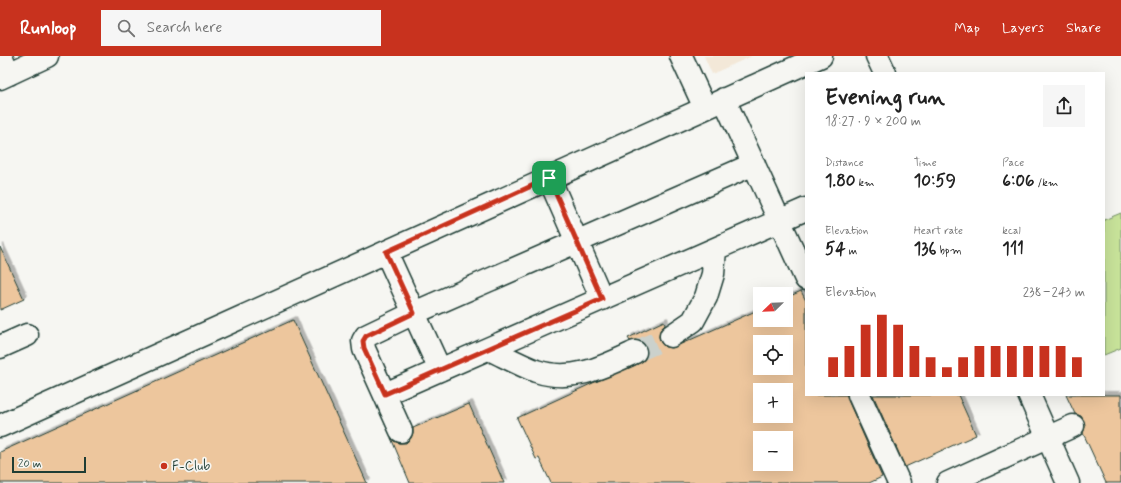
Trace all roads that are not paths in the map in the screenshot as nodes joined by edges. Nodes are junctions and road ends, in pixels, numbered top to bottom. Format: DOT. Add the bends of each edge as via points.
graph roads {
  1 [pos="47,56"];
  2 [pos="681,56"];
  3 [pos="821,56"];
  4 [pos="877,56"];
  5 [pos="3,69"];
  6 [pos="885,72"];
  7 [pos="715,104"];
  8 [pos="754,164"];
  9 [pos="549,178"];
  10 [pos="805,209"];
  11 [pos="779,221"];
  12 [pos="576,242"];
  13 [pos="715,249"];
  14 [pos="386,252"];
  15 [pos="805,277"];
  16 [pos="602,299"];
  17 [pos="414,313"];
  18 [pos="27,334"];
  19 [pos="671,336"];
  20 [pos="0,347"];
  21 [pos="489,349"];
  22 [pos="635,352"];
  23 [pos="440,370"];
  24 [pos="385,394"];
  25 [pos="859,396"];
  26 [pos="1029,396"];
  27 [pos="0,426"];
  28 [pos="1072,426"];
  29 [pos="401,431"];
  30 [pos="1048,437"];
  31 [pos="899,483"];
  32 [pos="948,483"];
  33 [pos="1068,483"];
  1 -- 5 [label="street"];
  2 -- 7 [label="street"];
  3 -- 7 [label="street"];
  4 -- 6 [label="street"];
  7 -- 8 [label="street"];
  7 -- 9 [label="street"];
  8 -- 11 [label="street"];
  8 -- 12 [label="street"];
  9 -- 12 [label="street"];
  9 -- 14 [label="street"];
  10 -- 11 [label="street"];
  11 -- 13 [label="street"];
  11 -- 15 [label="street"];
  12 -- 16 [label="street"];
  12 -- 17 [label="street"];
  13 -- 16 [label="street"];
  13 -- 19 [label="street" via="714,274 706,297 693,321"];
  14 -- 17 [label="street"];
  14 -- 27 [label="street"];
  16 -- 21 [label="street"];
  17 -- 23 [label="street"];
  17 -- 24 [label="street" via="366,336 363,341"];
  18 -- 20 [label="street"];
  21 -- 22 [label="street" via="536,371 558,375 582,374"];
  21 -- 23 [label="street"];
  23 -- 24 [label="street"];
  24 -- 29 [label="street"];
  25 -- 31 [label="street"];
  26 -- 30 [label="street"];
  28 -- 30 [label="street"];
  30 -- 32 [label="street"];
  30 -- 33 [label="street"];
}
